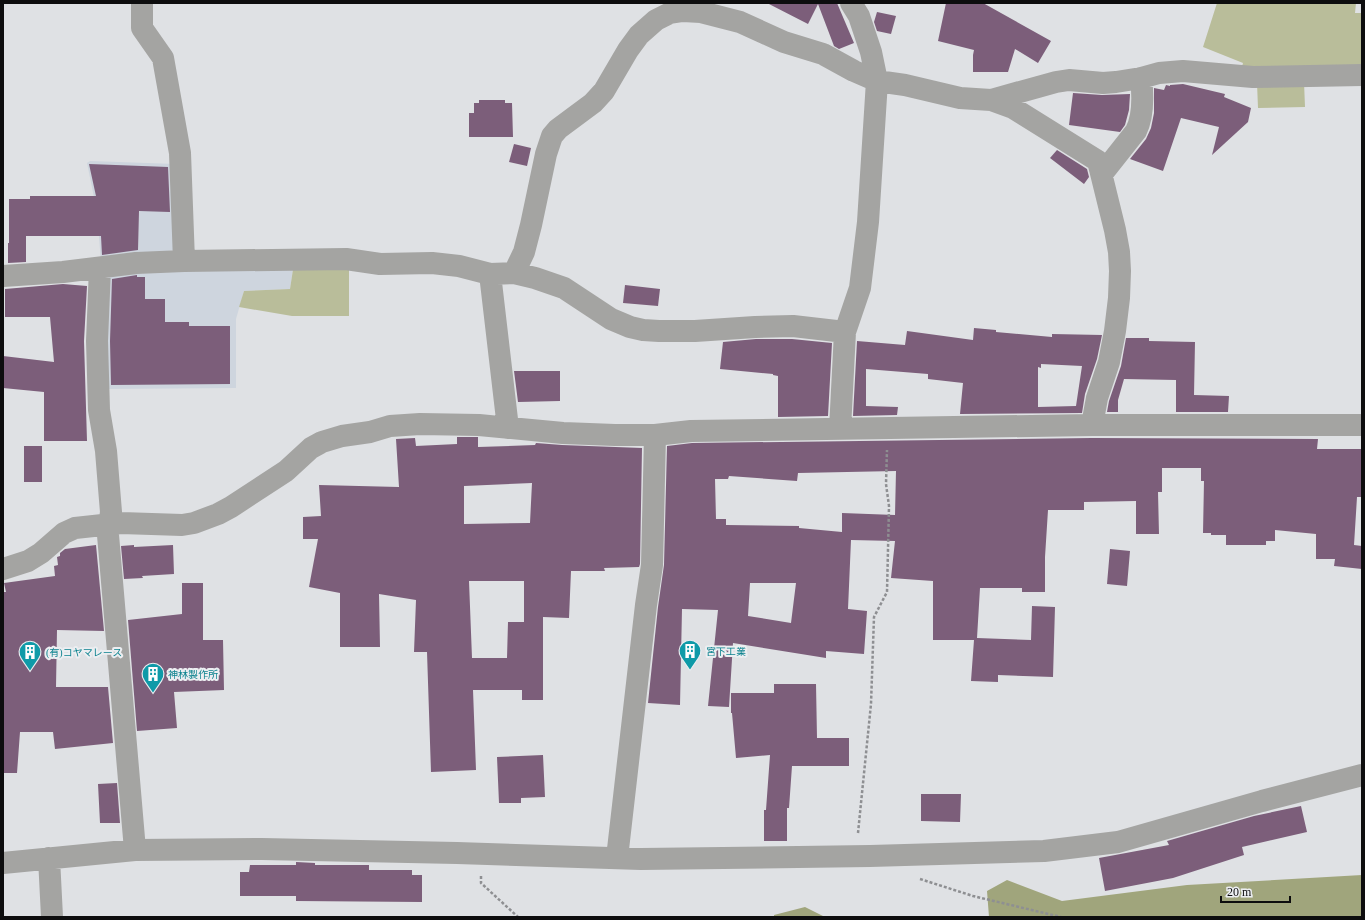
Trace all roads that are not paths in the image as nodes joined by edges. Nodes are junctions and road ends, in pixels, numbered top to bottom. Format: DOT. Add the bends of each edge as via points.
graph roads {
  1 [pos="142,3"];
  2 [pos="851,3"];
  3 [pos="1362,75"];
  4 [pos="1141,78"];
  5 [pos="877,81"];
  6 [pos="991,100"];
  7 [pos="1102,174"];
  8 [pos="184,261"];
  9 [pos="100,268"];
  10 [pos="514,273"];
  11 [pos="490,274"];
  12 [pos="3,276"];
  13 [pos="845,332"];
  14 [pos="1092,425"];
  15 [pos="1362,425"];
  16 [pos="508,428"];
  17 [pos="840,429"];
  18 [pos="655,435"];
  19 [pos="110,524"];
  20 [pos="3,569"];
  21 [pos="1362,775"];
  22 [pos="135,850"];
  23 [pos="49,858"];
  24 [pos="617,858"];
  25 [pos="3,863"];
  26 [pos="52,917"];
  1 -- 8 [label="street" via="142,28 163,58 180,153"];
  2 -- 5 [label="street" via="871,52"];
  3 -- 4 [label="street" via="1253,77 1183,71"];
  4 -- 6 [label="street" via="1103,83 1069,80"];
  4 -- 7 [label="street" via="1143,94 1139,126"];
  5 -- 6 [label="street" via="960,98"];
  5 -- 10 [label="street" via="824,54 784,42 740,22 701,12 683,11 670,13 656,20 639,35 628,50 604,91 552,136 524,252"];
  5 -- 13 [label="street" via="868,222 860,288"];
  6 -- 7 [label="street" via="1012,108 1098,161"];
  7 -- 14 [label="street" via="1119,252 1119,298 1109,362 1097,398"];
  8 -- 9 [label="street"];
  8 -- 11 [label="street" via="346,259 380,264 432,263 459,266"];
  9 -- 12 [label="street"];
  9 -- 19 [label="street" via="96,341 98,402 106,451"];
  10 -- 11 [label="street"];
  10 -- 13 [label="street" via="564,288 611,319 642,330 695,331 793,326"];
  11 -- 16 [label="street"];
  13 -- 17 [label="street"];
  14 -- 15 [label="street"];
  14 -- 17 [label="street"];
  16 -- 18 [label="street" via="570,433"];
  16 -- 19 [label="street" via="420,424 390,426 342,436 311,448 286,470 231,507 194,523"];
  17 -- 18 [label="street" via="691,431"];
  18 -- 24 [label="street" via="652,565"];
  19 -- 20 [label="street" via="75,528 64,533 28,561"];
  19 -- 22 [label="street" via="108,535"];
  21 -- 24 [label="street" via="1118,842 1044,851"];
  22 -- 23 [label="street"];
  22 -- 24 [label="street" via="262,849"];
  23 -- 25 [label="street"];
  23 -- 26 [label="street"];
}
